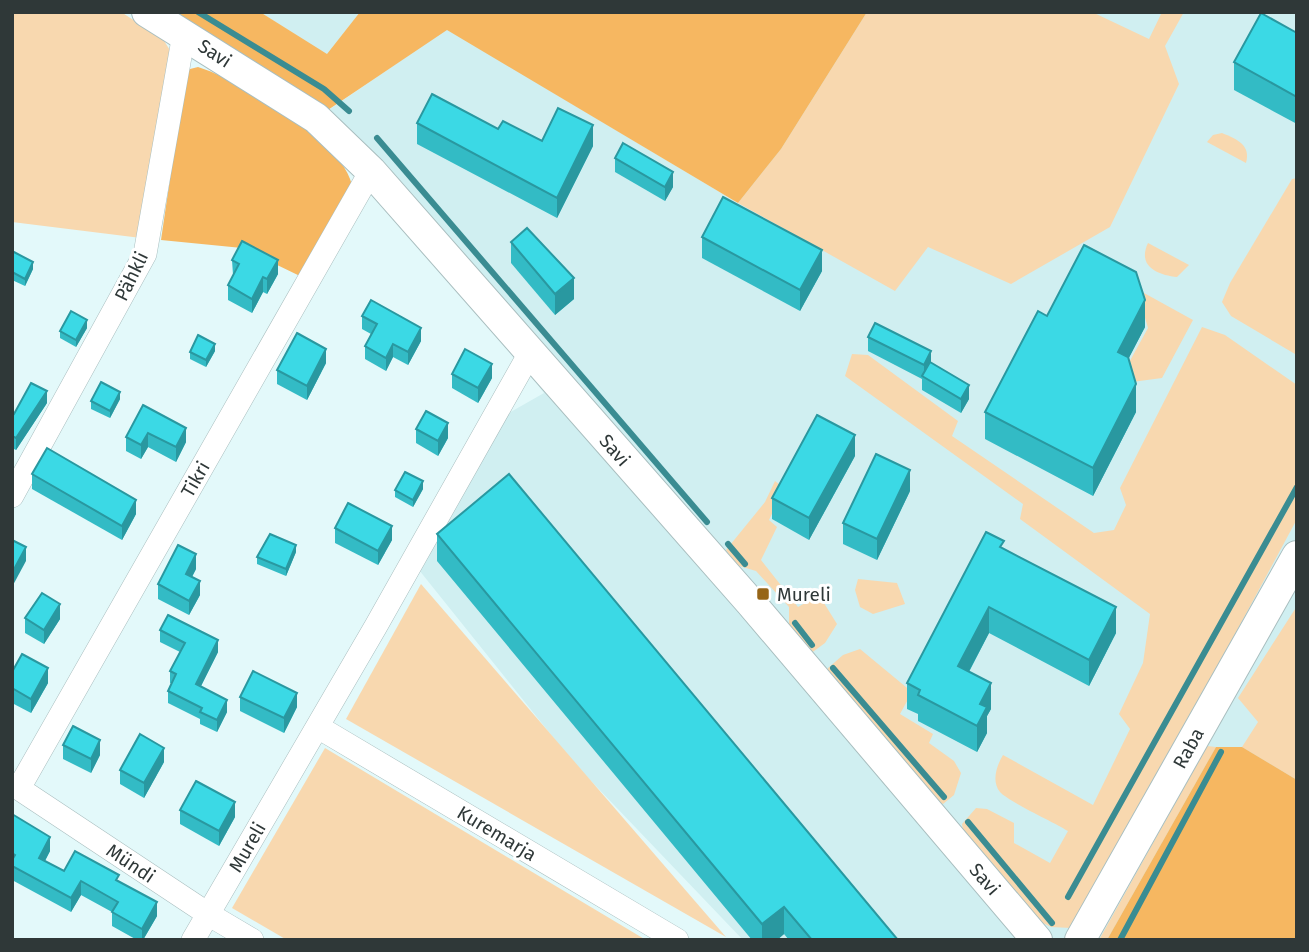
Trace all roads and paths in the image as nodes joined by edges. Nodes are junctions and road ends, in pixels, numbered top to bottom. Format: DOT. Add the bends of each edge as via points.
graph roads {
  1 [pos="147,12"];
  2 [pos="184,34"];
  3 [pos="371,171"];
  4 [pos="530,353"];
  5 [pos="12,496"];
  6 [pos="1297,556"];
  7 [pos="318,727"];
  8 [pos="16,786"];
  9 [pos="208,914"];
  10 [pos="193,940"];
  11 [pos="252,940"];
  12 [pos="677,940"];
  13 [pos="1037,940"];
  14 [pos="1080,940"];
  1 -- 2 [label="street, Savi"];
  2 -- 3 [label="street, Savi" via="317,118"];
  2 -- 5 [label="street, Pähkli" via="145,254"];
  3 -- 4 [label="street, Savi"];
  3 -- 8 [label="street, Tikri"];
  4 -- 7 [label="street, Mureli"];
  4 -- 13 [label="street, Savi" via="750,602"];
  6 -- 14 [label="street, Raba"];
  7 -- 9 [label="street, Mureli"];
  7 -- 12 [label="street, Kuremarja"];
  8 -- 9 [label="street, Mündi"];
  9 -- 10 [label="street, Mureli"];
  9 -- 11 [label="street, Mündi"];
}
